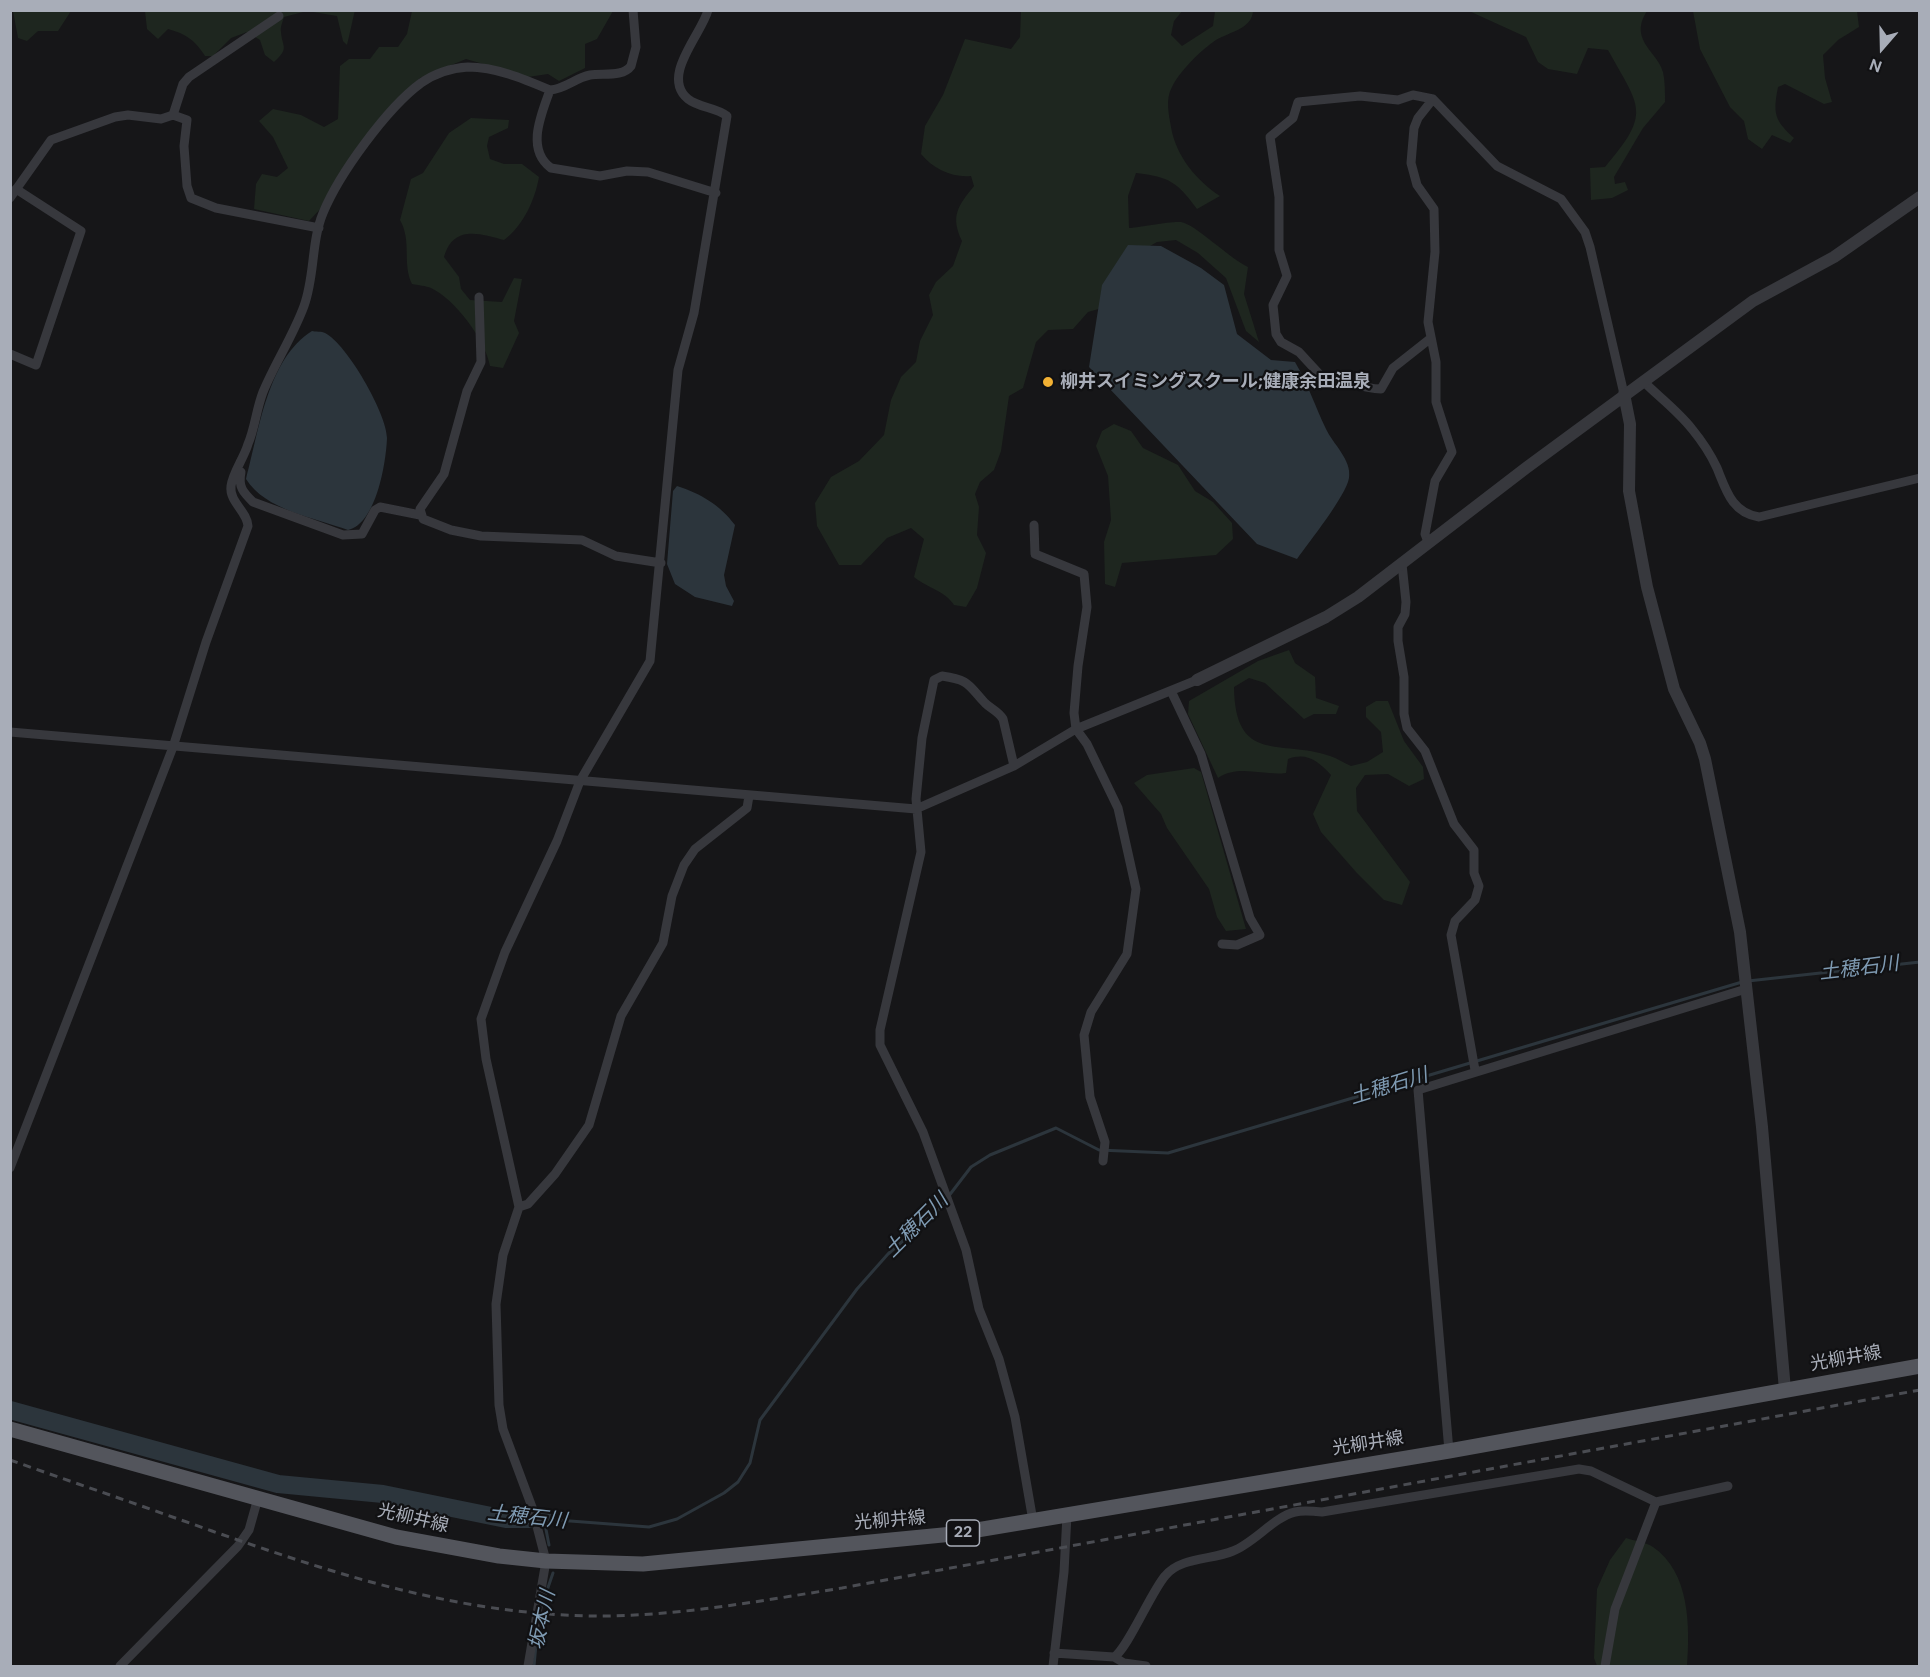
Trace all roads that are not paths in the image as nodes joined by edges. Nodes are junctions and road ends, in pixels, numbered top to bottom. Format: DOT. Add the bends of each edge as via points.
graph roads {
  1 [pos="633,10"];
  2 [pos="708,10"];
  3 [pos="279,16"];
  4 [pos="550,90"];
  5 [pos="1433,99"];
  6 [pos="173,115"];
  7 [pos="16,189"];
  8 [pos="716,193"];
  9 [pos="1920,197"];
  10 [pos="10,198"];
  11 [pos="319,228"];
  12 [pos="479,297"];
  13 [pos="1431,338"];
  14 [pos="10,354"];
  15 [pos="1643,381"];
  16 [pos="1624,394"];
  17 [pos="239,465"];
  18 [pos="1920,478"];
  19 [pos="420,515"];
  20 [pos="1034,525"];
  21 [pos="1428,542"];
  22 [pos="661,563"];
  23 [pos="1402,564"];
  24 [pos="1197,680"];
  25 [pos="1172,693"];
  26 [pos="1076,729"];
  27 [pos="10,732"];
  28 [pos="173,747"];
  29 [pos="1014,766"];
  30 [pos="580,781"];
  31 [pos="749,796"];
  32 [pos="916,809"];
  33 [pos="1222,944"];
  34 [pos="1746,989"];
  35 [pos="1474,1065"];
  36 [pos="1103,1156"];
  37 [pos="10,1168"];
  38 [pos="519,1208"];
  39 [pos="1920,1366"];
  40 [pos="1785,1390"];
  41 [pos="10,1429"];
  42 [pos="1449,1451"];
  43 [pos="1728,1486"];
  44 [pos="258,1498"];
  45 [pos="1656,1502"];
  46 [pos="1067,1515"];
  47 [pos="1034,1521"];
  48 [pos="546,1561"];
  49 [pos="1054,1653"];
  50 [pos="1114,1657"];
  51 [pos="120,1666"];
  52 [pos="528,1666"];
  53 [pos="1053,1666"];
  54 [pos="1146,1666"];
  55 [pos="1605,1666"];
  1 -- 4 [label="street" via="636,47 628,70 576,78"];
  2 -- 8 [label="street" via="699,34 684,55 680,77 688,99 727,116"];
  3 -- 6 [label="street" via="189,77"];
  4 -- 8 [label="street" via="537,127 539,147 545,164 551,168 600,176 648,172"];
  4 -- 11 [label="street" via="483,68 454,69 421,83 353,161 323,213"];
  5 -- 13 [label="street" via="1414,128 1411,163 1417,185 1434,209 1436,220 1428,299"];
  5 -- 13 [label="street" via="1413,95 1398,100 1338,96 1298,102 1293,118 1270,137 1279,197 1279,250 1287,276 1273,305 1276,334 1281,342 1299,352 1322,377 1382,389 1394,368"];
  5 -- 16 [label="street" via="1497,166 1551,191 1571,210 1590,247"];
  6 -- 7 [label="street" via="161,119 114,117 51,140"];
  6 -- 11 [label="street" via="187,120 184,146 191,198 216,208"];
  7 -- 10 [label="street"];
  7 -- 14 [label="street" via="81,231 36,364"];
  8 -- 22 [label="street" via="691,328 678,370"];
  9 -- 15 [label="street" via="1834,257 1753,301"];
  11 -- 17 [label="street" via="304,305 262,396"];
  12 -- 19 [label="street" via="481,362 467,391 444,474 425,499"];
  13 -- 21 [label="street" via="1436,362 1436,402 1452,452 1435,481 1425,534"];
  15 -- 16 [label="street"];
  15 -- 18 [label="street" via="1693,431 1716,466 1724,490 1748,515 1759,517"];
  16 -- 21 [label="street"];
  16 -- 34 [label="street" via="1630,424 1629,491 1640,556 1674,689 1705,759 1740,932"];
  17 -- 19 [label="street" via="242,491 253,502 343,535 362,534 380,507"];
  17 -- 28 [label="street" via="231,494 248,517 248,526"];
  19 -- 22 [label="street" via="429,524 481,536 570,537 616,556"];
  20 -- 26 [label="street" via="1035,554 1084,574 1087,607 1078,666"];
  21 -- 23 [label="street"];
  22 -- 30 [label="street" via="650,661"];
  23 -- 24 [label="street" via="1326,617"];
  23 -- 35 [label="street" via="1406,602 1398,640 1407,728 1425,751 1454,824 1474,850 1474,873 1479,886 1475,900 1455,921 1451,935"];
  24 -- 25 [label="street"];
  25 -- 26 [label="street"];
  25 -- 33 [label="street" via="1201,754 1250,918 1260,935 1237,945"];
  26 -- 29 [label="street"];
  26 -- 36 [label="street" via="1118,808 1136,889 1127,954 1091,1012 1084,1035 1090,1097 1103,1136"];
  27 -- 28 [label="street"];
  28 -- 30 [label="street"];
  28 -- 37 [label="street"];
  29 -- 32 [label="street"];
  29 -- 32 [label="street" via="999,713 973,687 942,676 931,686"];
  30 -- 31 [label="street"];
  30 -- 38 [label="street" via="505,952 482,1019 486,1059"];
  31 -- 32 [label="street"];
  31 -- 38 [label="street" via="747,808 695,849 684,865 672,896 663,943 621,1016 589,1125 549,1181 528,1204"];
  32 -- 47 [label="street" via="921,852 881,1018 880,1045 923,1132 966,1250 979,1309 999,1359 1015,1417"];
  34 -- 35 [label="street"];
  34 -- 40 [label="street"];
  35 -- 42 [label="street" via="1418,1090"];
  38 -- 48 [label="street" via="502,1255 496,1304 499,1405 503,1429 532,1507"];
  39 -- 40 [label="main road, 光柳井線 / 22"];
  40 -- 42 [label="main road, 光柳井線 / 22"];
  41 -- 44 [label="main road, 光柳井線 / 22"];
  42 -- 46 [label="main road, 光柳井線 / 22"];
  43 -- 45 [label="street"];
  44 -- 48 [label="main road, 光柳井線 / 22" via="405,1539"];
  44 -- 51 [label="street" via="249,1530 238,1546"];
  45 -- 50 [label="street" via="1579,1469 1322,1512 1293,1512 1232,1552 1188,1562 1169,1571 1137,1619 1121,1653"];
  45 -- 55 [label="street" via="1616,1609"];
  46 -- 47 [label="main road, 光柳井線 / 22"];
  46 -- 49 [label="street"];
  47 -- 48 [label="main road, 光柳井線 / 22" via="952,1534 643,1564"];
  48 -- 52 [label="street"];
  49 -- 50 [label="street"];
  49 -- 53 [label="street"];
  50 -- 54 [label="street" via="1124,1663"];
}
